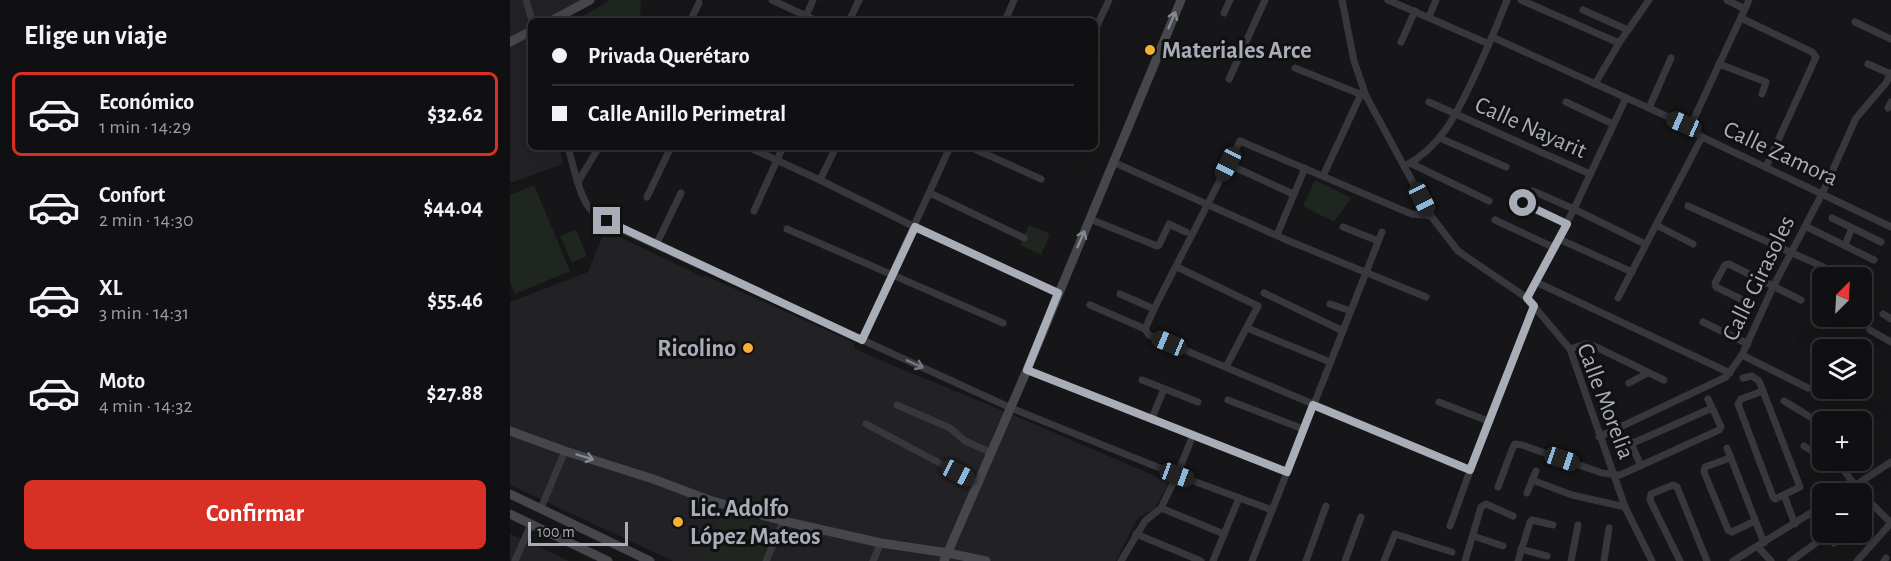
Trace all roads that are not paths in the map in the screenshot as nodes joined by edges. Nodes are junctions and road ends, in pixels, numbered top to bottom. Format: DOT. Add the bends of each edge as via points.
graph roads {
  1 [pos="526,0"];
  2 [pos="590,0"];
  3 [pos="772,0"];
  4 [pos="813,0"];
  5 [pos="859,0"];
  6 [pos="1014,0"];
  7 [pos="1109,0"];
  8 [pos="1180,0"];
  9 [pos="1230,0"];
  10 [pos="1265,0"];
  11 [pos="1342,0"];
  12 [pos="1388,0"];
  13 [pos="1436,0"];
  14 [pos="1507,0"];
  15 [pos="1521,0"];
  16 [pos="1638,0"];
  17 [pos="1727,0"];
  18 [pos="1749,0"];
  19 [pos="1647,2"];
  20 [pos="699,3"];
  21 [pos="1745,9"];
  22 [pos="1583,10"];
  23 [pos="1415,11"];
  24 [pos="1224,13"];
  25 [pos="1429,17"];
  26 [pos="531,18"];
  27 [pos="556,18"];
  28 [pos="692,18"];
  29 [pos="810,18"];
  30 [pos="812,18"];
  31 [pos="850,18"];
  32 [pos="1006,18"];
  33 [pos="1741,18"];
  34 [pos="1855,22"];
  35 [pos="1098,24"];
  36 [pos="1628,30"];
  37 [pos="528,33"];
  38 [pos="1891,39"];
  39 [pos="1491,41"];
  40 [pos="510,42"];
  41 [pos="1401,42"];
  42 [pos="1618,43"];
  43 [pos="1671,58"];
  44 [pos="1719,64"];
  45 [pos="1868,64"];
  46 [pos="1295,68"];
  47 [pos="1891,74"];
  48 [pos="1229,79"];
  49 [pos="1595,84"];
  50 [pos="1762,94"];
  51 [pos="1364,95"];
  52 [pos="1626,98"];
  53 [pos="1429,102"];
  54 [pos="1566,102"];
  55 [pos="1649,108"];
  56 [pos="1456,116"];
  57 [pos="1613,124"];
  58 [pos="1690,127"];
  59 [pos="1702,137"];
  60 [pos="1440,138"];
  61 [pos="569,150"];
  62 [pos="596,150"];
  63 [pos="670,150"];
  64 [pos="755,150"];
  65 [pos="782,150"];
  66 [pos="835,150"];
  67 [pos="950,150"];
  68 [pos="977,150"];
  69 [pos="777,159"];
  70 [pos="1113,162"];
  71 [pos="1228,164"];
  72 [pos="1408,165"];
  73 [pos="1766,166"];
  74 [pos="1506,167"];
  75 [pos="1305,168"];
  76 [pos="1590,174"];
  77 [pos="1323,176"];
  78 [pos="1041,179"];
  79 [pos="820,180"];
  80 [pos="578,182"];
  81 [pos="1533,191"];
  82 [pos="930,192"];
  83 [pos="681,193"];
  84 [pos="1293,194"];
  85 [pos="1822,194"];
  86 [pos="647,197"];
  87 [pos="1489,201"];
  88 [pos="1523,203"];
  89 [pos="1208,204"];
  90 [pos="1688,206"];
  91 [pos="1574,209"];
  92 [pos="754,211"];
  93 [pos="1431,216"];
  94 [pos="1832,218"];
  95 [pos="1090,219"];
  96 [pos="1495,220"];
  97 [pos="1567,224"];
  98 [pos="1656,225"];
  99 [pos="1804,226"];
  100 [pos="915,227"];
  101 [pos="1343,227"];
  102 [pos="1891,227"];
  103 [pos="1852,228"];
  104 [pos="787,229"];
  105 [pos="1186,232"];
  106 [pos="1382,232"];
  107 [pos="1277,235"];
  108 [pos="1024,238"];
  109 [pos="1559,239"];
  110 [pos="1378,241"];
  111 [pos="1881,242"];
  112 [pos="1645,244"];
  113 [pos="1693,244"];
  114 [pos="656,245"];
  115 [pos="1845,245"];
  116 [pos="1555,248"];
  117 [pos="1791,252"];
  118 [pos="1874,260"];
  119 [pos="1177,267"];
  120 [pos="1824,267"];
  121 [pos="1366,273"];
  122 [pos="1632,273"];
  123 [pos="892,275"];
  124 [pos="1536,282"];
  125 [pos="1773,287"];
  126 [pos="1058,293"];
  127 [pos="1264,293"];
  128 [pos="1120,294"];
  129 [pos="1426,297"];
  130 [pos="1527,298"];
  131 [pos="1618,298"];
  132 [pos="1801,300"];
  133 [pos="1745,301"];
  134 [pos="1330,304"];
  135 [pos="1090,305"];
  136 [pos="1534,306"];
  137 [pos="1154,309"];
  138 [pos="1351,311"];
  139 [pos="1703,322"];
  140 [pos="1003,323"];
  141 [pos="1247,328"];
  142 [pos="1870,330"];
  143 [pos="1343,331"];
  144 [pos="1147,332"];
  145 [pos="862,340"];
  146 [pos="1891,342"];
  147 [pos="1748,344"];
  148 [pos="1569,349"];
  149 [pos="1742,355"];
  150 [pos="1330,362"];
  151 [pos="1227,367"];
  152 [pos="1027,370"];
  153 [pos="1648,373"];
  154 [pos="1730,373"];
  155 [pos="1743,378"];
  156 [pos="1664,380"];
  157 [pos="1142,381"];
  158 [pos="1629,383"];
  159 [pos="1808,388"];
  160 [pos="1164,389"];
  161 [pos="1763,391"];
  162 [pos="1708,399"];
  163 [pos="1228,400"];
  164 [pos="1784,401"];
  165 [pos="1198,402"];
  166 [pos="1439,402"];
  167 [pos="897,405"];
  168 [pos="1313,405"];
  169 [pos="1011,408"];
  170 [pos="1712,408"];
  171 [pos="1152,418"];
  172 [pos="1812,418"];
  173 [pos="1488,421"];
  174 [pos="866,424"];
  175 [pos="1303,429"];
  176 [pos="510,431"];
  177 [pos="1193,435"];
  178 [pos="1599,437"];
  179 [pos="1803,446"];
  180 [pos="1727,448"];
  181 [pos="565,451"];
  182 [pos="1812,451"];
  183 [pos="992,453"];
  184 [pos="1730,458"];
  185 [pos="1891,462"];
  186 [pos="1641,466"];
  187 [pos="1470,470"];
  188 [pos="1536,471"];
  189 [pos="1287,472"];
  190 [pos="1177,475"];
  191 [pos="1613,476"];
  192 [pos="1532,480"];
  193 [pos="1858,483"];
  194 [pos="979,484"];
  195 [pos="1498,487"];
  196 [pos="1527,493"];
  197 [pos="510,494"];
  198 [pos="1784,495"];
  199 [pos="1239,498"];
  200 [pos="1326,506"];
  201 [pos="1872,506"];
  202 [pos="1626,507"];
  203 [pos="541,508"];
  204 [pos="1161,508"];
  205 [pos="1272,510"];
  206 [pos="1812,513"];
  207 [pos="510,514"];
  208 [pos="1513,516"];
  209 [pos="1361,517"];
  210 [pos="1755,520"];
  211 [pos="783,521"];
  212 [pos="1891,523"];
  213 [pos="531,524"];
  214 [pos="1795,524"];
  215 [pos="1553,525"];
  216 [pos="1578,525"];
  217 [pos="1450,526"];
  218 [pos="1609,528"];
  219 [pos="1136,534"];
  220 [pos="1224,534"];
  221 [pos="1473,536"];
  222 [pos="881,543"];
  223 [pos="1816,543"];
  224 [pos="1761,545"];
  225 [pos="1503,546"];
  226 [pos="1521,549"];
  227 [pos="1452,552"];
  228 [pos="1801,554"];
  229 [pos="1547,556"];
  230 [pos="946,557"];
  231 [pos="1704,560"];
  232 [pos="516,561"];
  233 [pos="608,561"];
  234 [pos="650,561"];
  235 [pos="766,561"];
  236 [pos="873,561"];
  237 [pos="980,561"];
  238 [pos="986,561"];
  239 [pos="1121,561"];
  240 [pos="1201,561"];
  241 [pos="1213,561"];
  242 [pos="1252,561"];
  243 [pos="1306,561"];
  244 [pos="1345,561"];
  245 [pos="1384,561"];
  246 [pos="1465,561"];
  247 [pos="1518,561"];
  248 [pos="1571,561"];
  249 [pos="1604,561"];
  250 [pos="1652,561"];
  251 [pos="1680,561"];
  252 [pos="1733,561"];
  253 [pos="1771,561"];
  254 [pos="1791,561"];
  255 [pos="1807,561"];
  256 [pos="1857,561"];
  1 -- 26 [label="street"];
  2 -- 27 [label="main road"];
  3 -- 29 [label="street"];
  4 -- 30 [label="street"];
  5 -- 31 [label="street"];
  6 -- 32 [label="street"];
  7 -- 35 [label="street"];
  70 -- 8 [label="main road, one-way"];
  9 -- 24 [label="street"];
  10 -- 48 [label="street"];
  11 -- 51 [label="street, Calle Morelia"];
  12 -- 23 [label="street, Calle Zamora"];
  13 -- 25 [label="street"];
  14 -- 39 [label="street, Calle Nayarit"];
  15 -- 42 [label="street"];
  16 -- 19 [label="street"];
  17 -- 21 [label="street"];
  18 -- 21 [label="street"];
  19 -- 36 [label="street"];
  20 -- 28 [label="street"];
  21 -- 33 [label="street"];
  22 -- 36 [label="street"];
  23 -- 25 [label="street, Calle Zamora"];
  23 -- 41 [label="street"];
  25 -- 39 [label="street, Calle Zamora"];
  33 -- 44 [label="street"];
  33 -- 73 [label="street" via="1815,53 1816,57"];
  34 -- 38 [label="street"];
  36 -- 42 [label="street"];
  37 -- 40 [label="main road"];
  39 -- 49 [label="street, Calle Zamora"];
  39 -- 56 [label="street, Calle Nayarit"];
  42 -- 49 [label="street"];
  43 -- 55 [label="street"];
  44 -- 50 [label="street" via="1766,82"];
  44 -- 58 [label="street"];
  45 -- 47 [label="street"];
  46 -- 51 [label="street"];
  47 -- 85 [label="street, Calle Girasoles" via="1856,118"];
  49 -- 52 [label="street, Calle Zamora"];
  51 -- 72 [label="street, Calle Morelia"];
  51 -- 77 [label="street"];
  52 -- 55 [label="street, Calle Zamora"];
  52 -- 57 [label="street"];
  53 -- 56 [label="street"];
  54 -- 57 [label="street"];
  55 -- 58 [label="street, Calle Zamora"];
  56 -- 60 [label="street, Calle Nayarit"];
  56 -- 76 [label="street, Calle Nayarit"];
  57 -- 76 [label="street"];
  58 -- 59 [label="street, Calle Zamora"];
  59 -- 73 [label="street, Calle Zamora"];
  59 -- 98 [label="street"];
  60 -- 72 [label="street, Calle Nayarit"];
  60 -- 74 [label="street"];
  61 -- 80 [label="street"];
  62 -- 80 [label="street"];
  63 -- 86 [label="street"];
  64 -- 69 [label="street"];
  65 -- 69 [label="street"];
  66 -- 79 [label="street"];
  67 -- 82 [label="street"];
  68 -- 78 [label="street"];
  69 -- 79 [label="street"];
  69 -- 92 [label="street"];
  70 -- 89 [label="street"];
  70 -- 95 [label="main road"];
  71 -- 75 [label="street" via="1240,141"];
  71 -- 84 [label="street"];
  71 -- 89 [label="street"];
  72 -- 87 [label="street"];
  72 -- 93 [label="street, Calle Morelia"];
  73 -- 85 [label="street, Calle Zamora"];
  75 -- 77 [label="street"];
  75 -- 84 [label="street"];
  76 -- 91 [label="street"];
  77 -- 93 [label="street" via="1412,214"];
  79 -- 100 [label="street"];
  80 -- 114 [label="street" via="590,210"];
  81 -- 91 [label="street"];
  82 -- 100 [label="street"];
  82 -- 108 [label="street"];
  83 -- 114 [label="street"];
  84 -- 107 [label="street"];
  85 -- 99 [label="street, Calle Girasoles"];
  85 -- 102 [label="street, Calle Zamora"];
  88 -- 97 [label="street"];
  89 -- 107 [label="street"];
  89 -- 119 [label="street"];
  90 -- 117 [label="street"];
  91 -- 97 [label="street"];
  91 -- 112 [label="street"];
  93 -- 130 [label="street, Calle Morelia" via="1458,251"];
  94 -- 103 [label="street"];
  95 -- 105 [label="street" via="1157,246 1169,224"];
  126 -- 95 [label="main road, one-way"];
  96 -- 116 [label="street"];
  97 -- 109 [label="street"];
  98 -- 112 [label="street"];
  98 -- 113 [label="street"];
  99 -- 115 [label="street"];
  99 -- 117 [label="street, Calle Girasoles"];
  100 -- 123 [label="street"];
  100 -- 126 [label="street"];
  101 -- 110 [label="street"];
  103 -- 111 [label="street"];
  103 -- 115 [label="street"];
  104 -- 123 [label="street"];
  106 -- 110 [label="street"];
  107 -- 121 [label="street"];
  109 -- 116 [label="street"];
  109 -- 122 [label="street"];
  110 -- 121 [label="street"];
  112 -- 122 [label="street"];
  114 -- 145 [label="street"];
  115 -- 118 [label="street"];
  116 -- 124 [label="street"];
  117 -- 120 [label="street"];
  117 -- 125 [label="street, Calle Girasoles"];
  119 -- 137 [label="street"];
  119 -- 141 [label="street" via="1258,306"];
  121 -- 129 [label="street"];
  121 -- 138 [label="street"];
  122 -- 131 [label="street"];
  123 -- 140 [label="street"];
  123 -- 145 [label="street"];
  124 -- 130 [label="street"];
  124 -- 154 [label="street"];
  125 -- 132 [label="street"];
  125 -- 133 [label="street" via="1725,265 1716,287"];
  125 -- 147 [label="street, Calle Girasoles"];
  126 -- 152 [label="main road"];
  127 -- 143 [label="street"];
  128 -- 137 [label="street"];
  130 -- 136 [label="street, Calle Morelia"];
  134 -- 138 [label="street"];
  135 -- 144 [label="street"];
  136 -- 148 [label="street, Calle Morelia"];
  136 -- 173 [label="street"];
  137 -- 144 [label="street"];
  138 -- 143 [label="street"];
  139 -- 147 [label="street"];
  141 -- 150 [label="street"];
  141 -- 151 [label="street"];
  142 -- 146 [label="street"];
  143 -- 150 [label="street"];
  144 -- 151 [label="street"];
  145 -- 169 [label="street, one-way"];
  147 -- 149 [label="street, Calle Girasoles"];
  148 -- 153 [label="street" via="1594,346"];
  148 -- 178 [label="street, Calle Morelia"];
  149 -- 154 [label="street, Calle Girasoles"];
  149 -- 159 [label="street"];
  150 -- 168 [label="street"];
  151 -- 168 [label="street"];
  152 -- 169 [label="main road"];
  152 -- 171 [label="street"];
  153 -- 156 [label="street"];
  153 -- 158 [label="street"];
  154 -- 178 [label="street, Calle Girasoles"];
  155 -- 161 [label="street" via="1755,378"];
  157 -- 160 [label="street"];
  160 -- 165 [label="street"];
  160 -- 171 [label="street"];
  161 -- 198 [label="street" via="1800,487"];
  161 -- 198 [label="street" via="1741,399 1738,404 1773,497"];
  162 -- 170 [label="street"];
  163 -- 175 [label="street"];
  164 -- 172 [label="street"];
  166 -- 173 [label="street"];
  167 -- 183 [label="street" via="950,428 965,441"];
  168 -- 175 [label="street"];
  168 -- 187 [label="street"];
  169 -- 183 [label="main road"];
  169 -- 190 [label="street"];
  170 -- 186 [label="street" via="1719,430"];
  170 -- 186 [label="street" via="1630,442"];
  171 -- 177 [label="street"];
  173 -- 187 [label="street"];
  174 -- 194 [label="street"];
  175 -- 189 [label="street"];
  176 -- 181 [label="main road"];
  177 -- 189 [label="street"];
  177 -- 190 [label="street"];
  178 -- 191 [label="street, Calle Morelia"];
  179 -- 182 [label="street"];
  180 -- 184 [label="street"];
  181 -- 203 [label="street"];
  181 -- 211 [label="main road, one-way"];
  183 -- 194 [label="main road"];
  184 -- 210 [label="street"];
  184 -- 210 [label="street" via="1705,467 1704,472 1728,530 1732,532"];
  185 -- 193 [label="street"];
  186 -- 191 [label="street"];
  187 -- 217 [label="street"];
  188 -- 192 [label="street"];
  189 -- 205 [label="street"];
  190 -- 199 [label="street"];
  190 -- 204 [label="street"];
  191 -- 195 [label="street" via="1515,444"];
  191 -- 202 [label="street, Calle Morelia"];
  192 -- 196 [label="street"];
  192 -- 202 [label="street" via="1582,498"];
  194 -- 230 [label="main road"];
  197 -- 203 [label="main road"];
  198 -- 214 [label="street"];
  199 -- 205 [label="street"];
  199 -- 220 [label="street"];
  200 -- 243 [label="street"];
  201 -- 212 [label="street"];
  202 -- 250 [label="street, Calle Morelia"];
  203 -- 234 [label="main road"];
  204 -- 219 [label="street" via="1149,516"];
  204 -- 220 [label="street"];
  205 -- 242 [label="street"];
  206 -- 214 [label="street"];
  207 -- 213 [label="main road"];
  208 -- 221 [label="street" via="1483,505"];
  209 -- 244 [label="street"];
  210 -- 224 [label="street"];
  211 -- 222 [label="main road"];
  211 -- 235 [label="street"];
  212 -- 256 [label="street"];
  213 -- 232 [label="street"];
  213 -- 233 [label="main road"];
  214 -- 224 [label="street"];
  215 -- 226 [label="street" via="1532,520 1527,524"];
  216 -- 248 [label="street"];
  218 -- 249 [label="street"];
  219 -- 239 [label="street"];
  219 -- 240 [label="street"];
  220 -- 241 [label="street"];
  221 -- 225 [label="street"];
  221 -- 246 [label="street"];
  222 -- 230 [label="main road"];
  222 -- 236 [label="street"];
  223 -- 228 [label="street"];
  224 -- 252 [label="street"];
  224 -- 253 [label="street"];
  226 -- 229 [label="street"];
  226 -- 247 [label="street"];
  227 -- 245 [label="street" via="1398,534 1392,537"];
  228 -- 254 [label="street"];
  228 -- 255 [label="street"];
  230 -- 237 [label="main road"];
  230 -- 238 [label="main road"];
  231 -- 251 [label="street" via="1673,485 1651,494 1650,500"];
}
